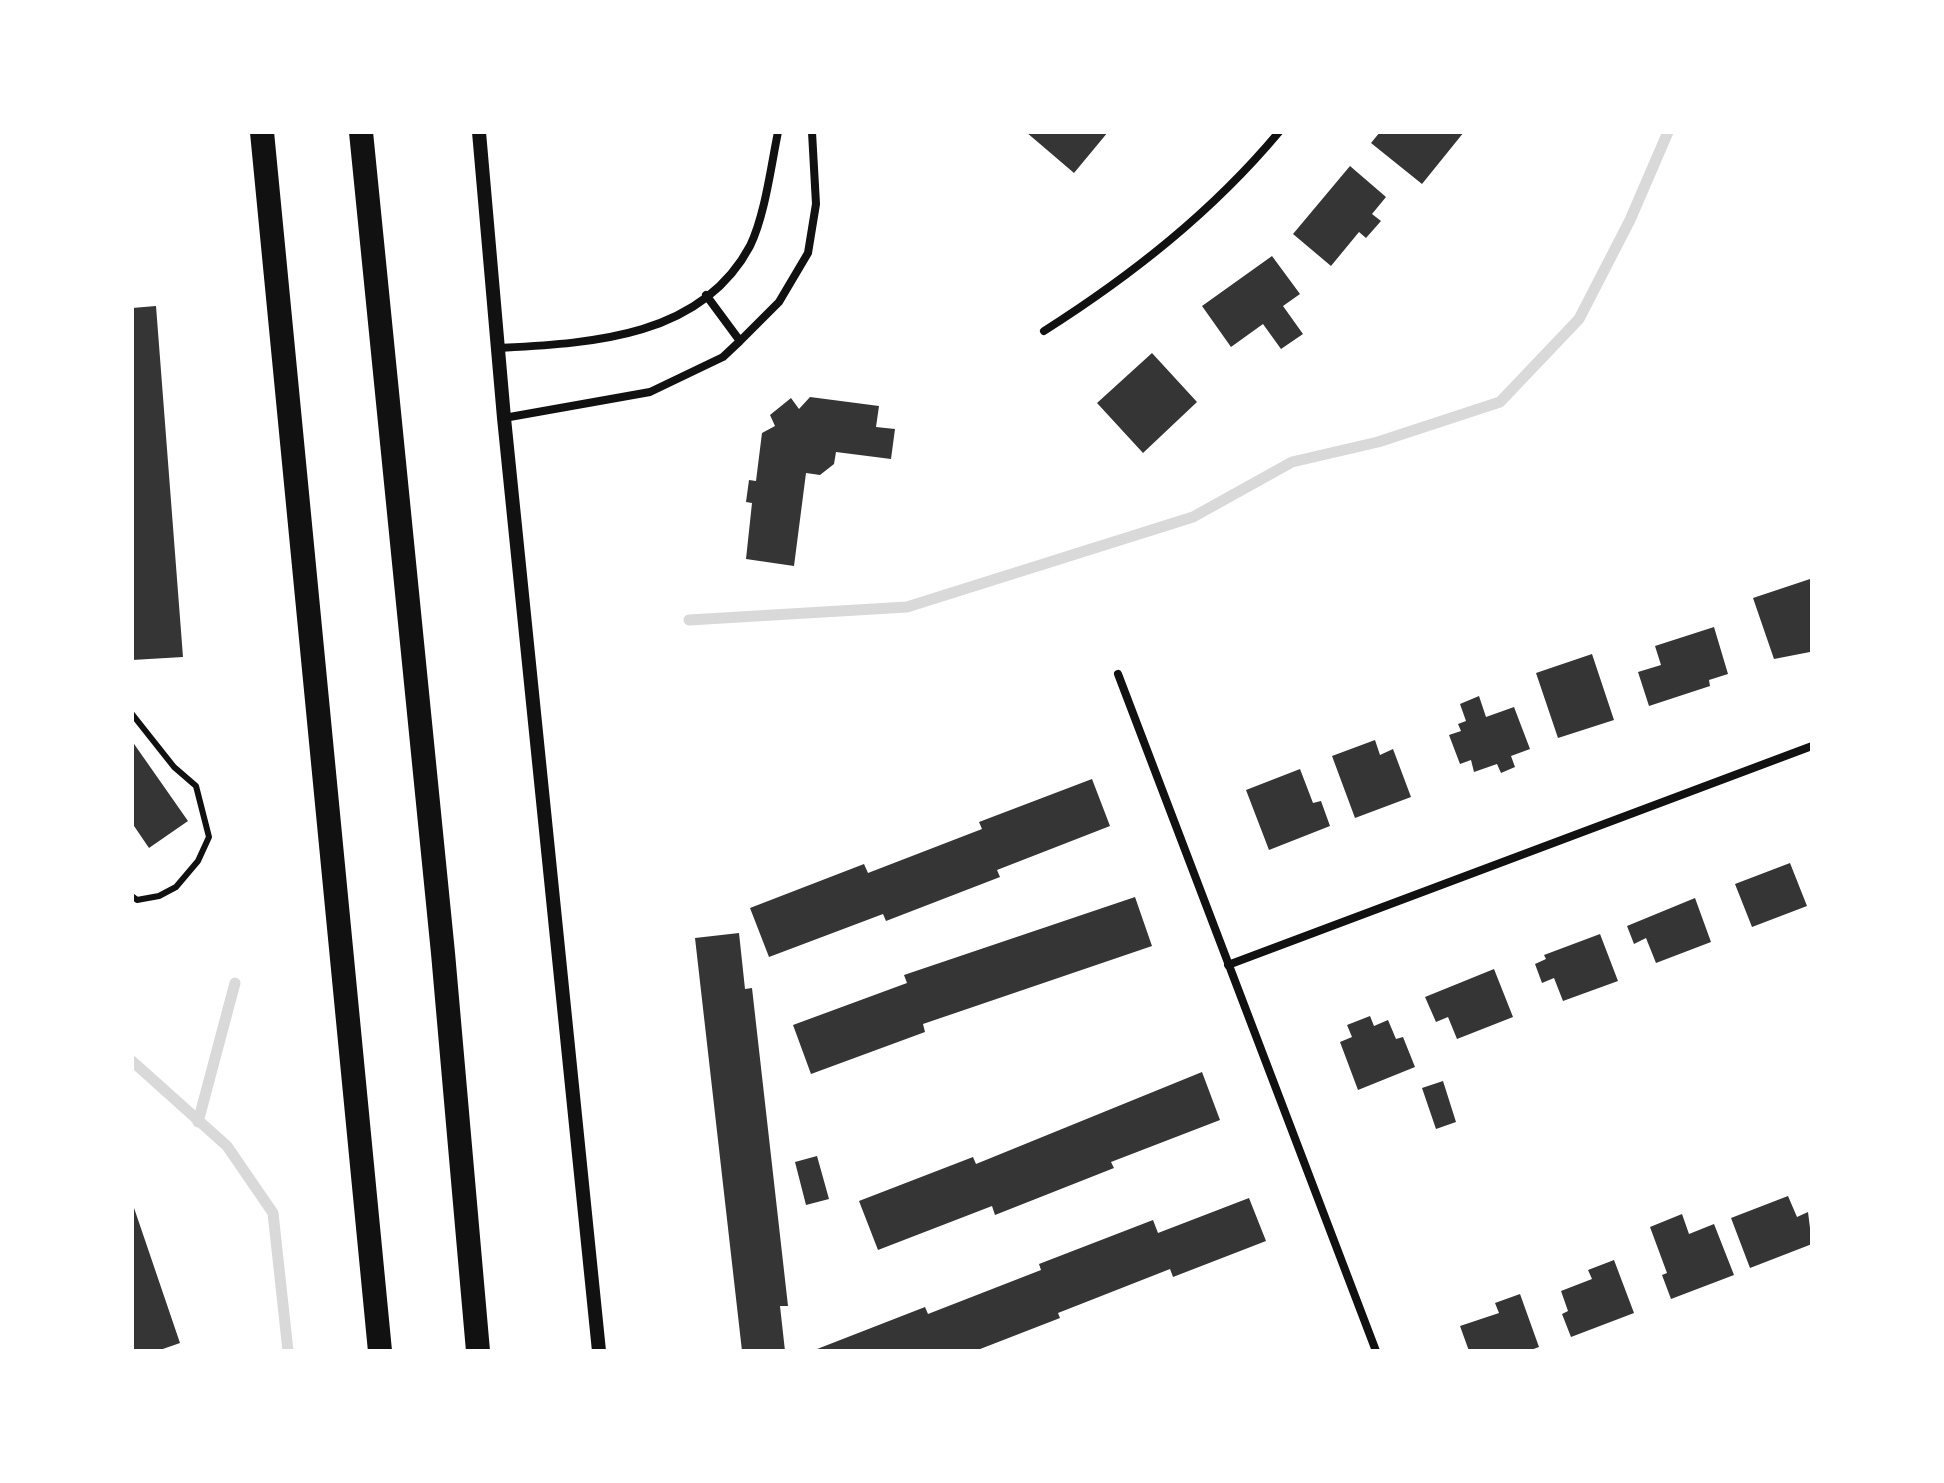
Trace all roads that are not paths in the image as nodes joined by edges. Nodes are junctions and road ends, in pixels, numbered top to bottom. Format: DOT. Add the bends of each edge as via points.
graph roads {
  1 [pos="262,132"];
  2 [pos="361,132"];
  3 [pos="479,132"];
  4 [pos="778,132"];
  5 [pos="812,132"];
  6 [pos="1279,132"];
  7 [pos="706,295"];
  8 [pos="1044,331"];
  9 [pos="740,341"];
  10 [pos="500,348"];
  11 [pos="504,418"];
  12 [pos="1118,674"];
  13 [pos="132,714"];
  14 [pos="1812,746"];
  15 [pos="132,896"];
  16 [pos="1228,965"];
  17 [pos="380,1351"];
  18 [pos="478,1351"];
  19 [pos="599,1351"];
  20 [pos="1376,1351"];
  1 -- 17 [label="highway"];
  2 -- 18 [label="highway"];
  3 -- 10 [label="street"];
  4 -- 7 [label="street" via="750,245 723,282"];
  5 -- 9 [label="street" via="816,204 808,253 779,302"];
  6 -- 8 [label="street" via="1153,256"];
  7 -- 9 [label="street"];
  7 -- 10 [label="street" via="648,330 592,343"];
  9 -- 11 [label="street" via="723,357 650,392"];
  10 -- 11 [label="street"];
  11 -- 19 [label="street"];
  12 -- 16 [label="street"];
  13 -- 15 [label="lane" via="196,786 209,837 198,861 176,887 159,896"];
  14 -- 16 [label="street"];
  16 -- 20 [label="street"];
}
